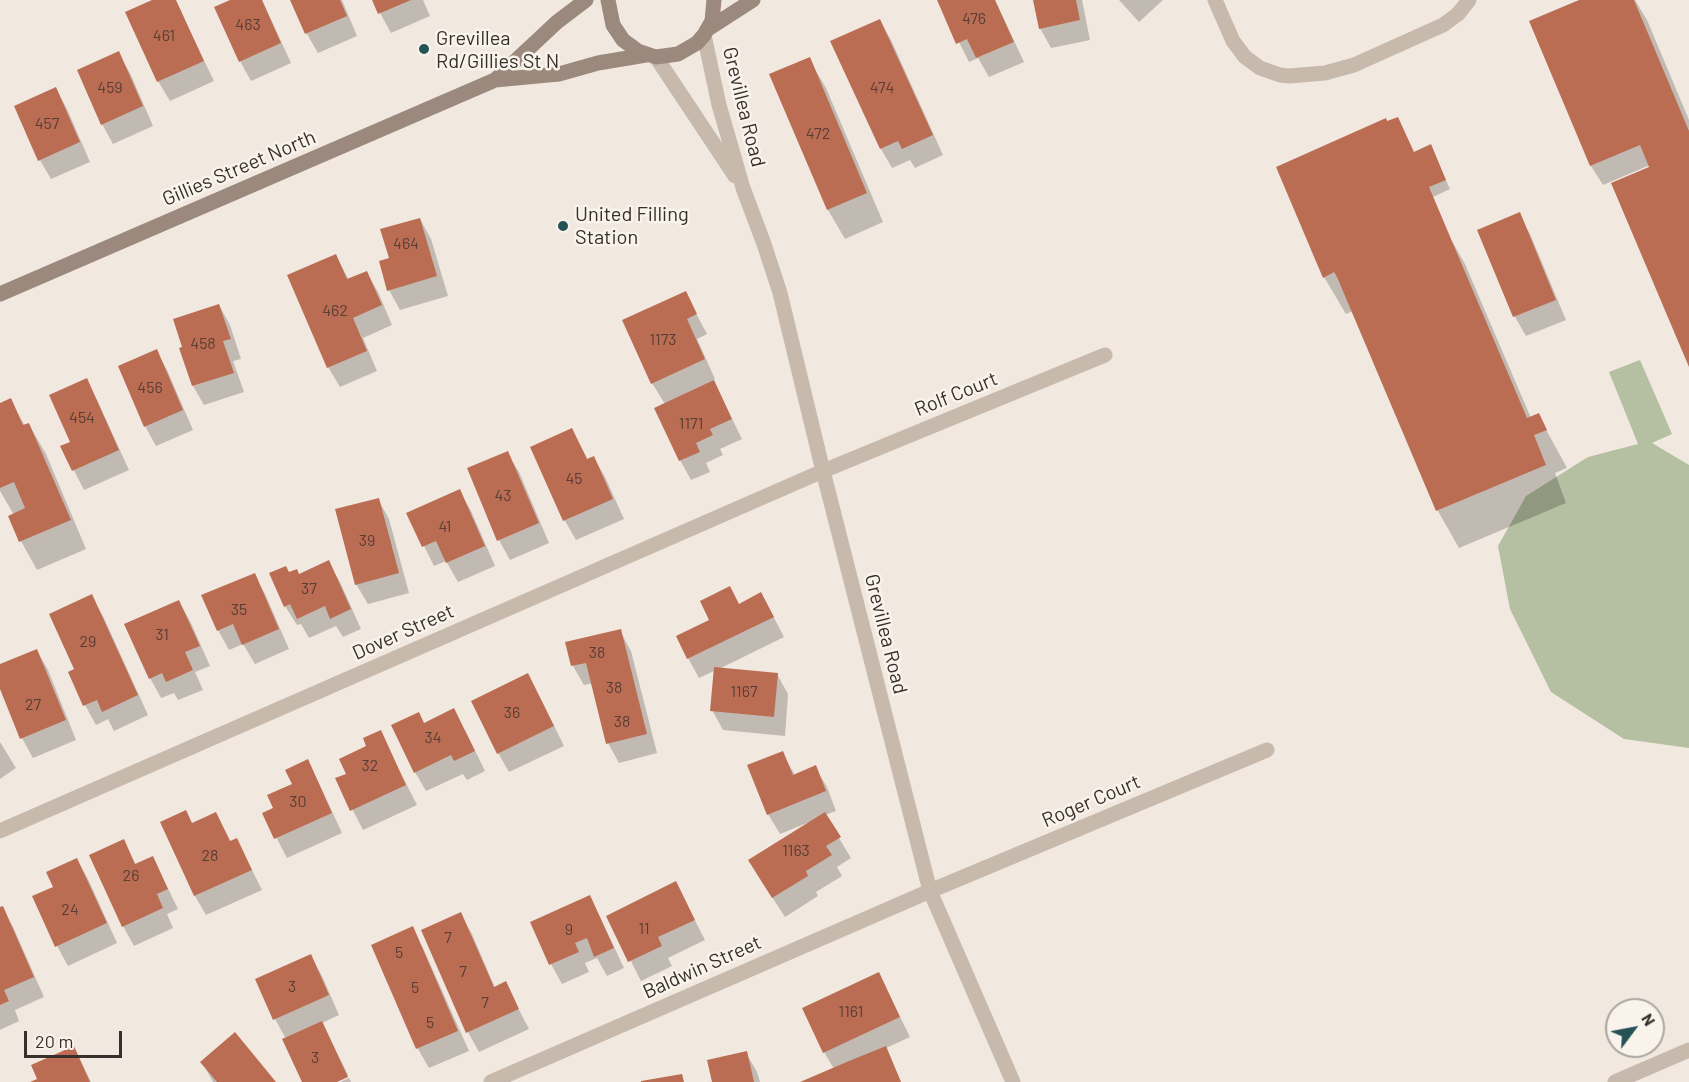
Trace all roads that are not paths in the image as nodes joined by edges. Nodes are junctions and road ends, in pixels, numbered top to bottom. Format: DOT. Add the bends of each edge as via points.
graph roads {
  1 [pos="586,0"];
  2 [pos="608,0"];
  3 [pos="714,0"];
  4 [pos="753,0"];
  5 [pos="1215,0"];
  6 [pos="1469,0"];
  7 [pos="706,32"];
  8 [pos="651,56"];
  9 [pos="495,80"];
  10 [pos="743,188"];
  11 [pos="0,294"];
  12 [pos="1105,355"];
  13 [pos="823,471"];
  14 [pos="1267,750"];
  15 [pos="0,831"];
  16 [pos="930,891"];
  17 [pos="1689,1050"];
  18 [pos="491,1082"];
  19 [pos="1013,1082"];
  20 [pos="1616,1082"];
  1 -- 9 [label="main road, Gillies Street North"];
  2 -- 8 [label="main road" via="617,33 630,46"];
  3 -- 7 [label="main road"];
  4 -- 7 [label="main road, Gillies Street North"];
  5 -- 6 [label="street" via="1233,41 1245,57 1260,68 1288,76 1325,73 1354,65 1443,25"];
  7 -- 8 [label="main road, Gillies Street North" via="688,50"];
  7 -- 10 [label="street, Grevillea Road" via="719,105"];
  8 -- 9 [label="main road, Gillies Street North" via="598,63 559,74"];
  8 -- 10 [label="street, Grevillea Road"];
  9 -- 11 [label="main road, Gillies Street North"];
  10 -- 13 [label="street, Grevillea Road" via="780,292"];
  12 -- 13 [label="street, Rolf Court"];
  13 -- 15 [label="street, Dover Street"];
  13 -- 16 [label="street, Grevillea Road"];
  14 -- 16 [label="street, Roger Court"];
  16 -- 18 [label="street, Baldwin Street"];
  16 -- 19 [label="street, Grevillea Road"];
  17 -- 20 [label="street"];
}
